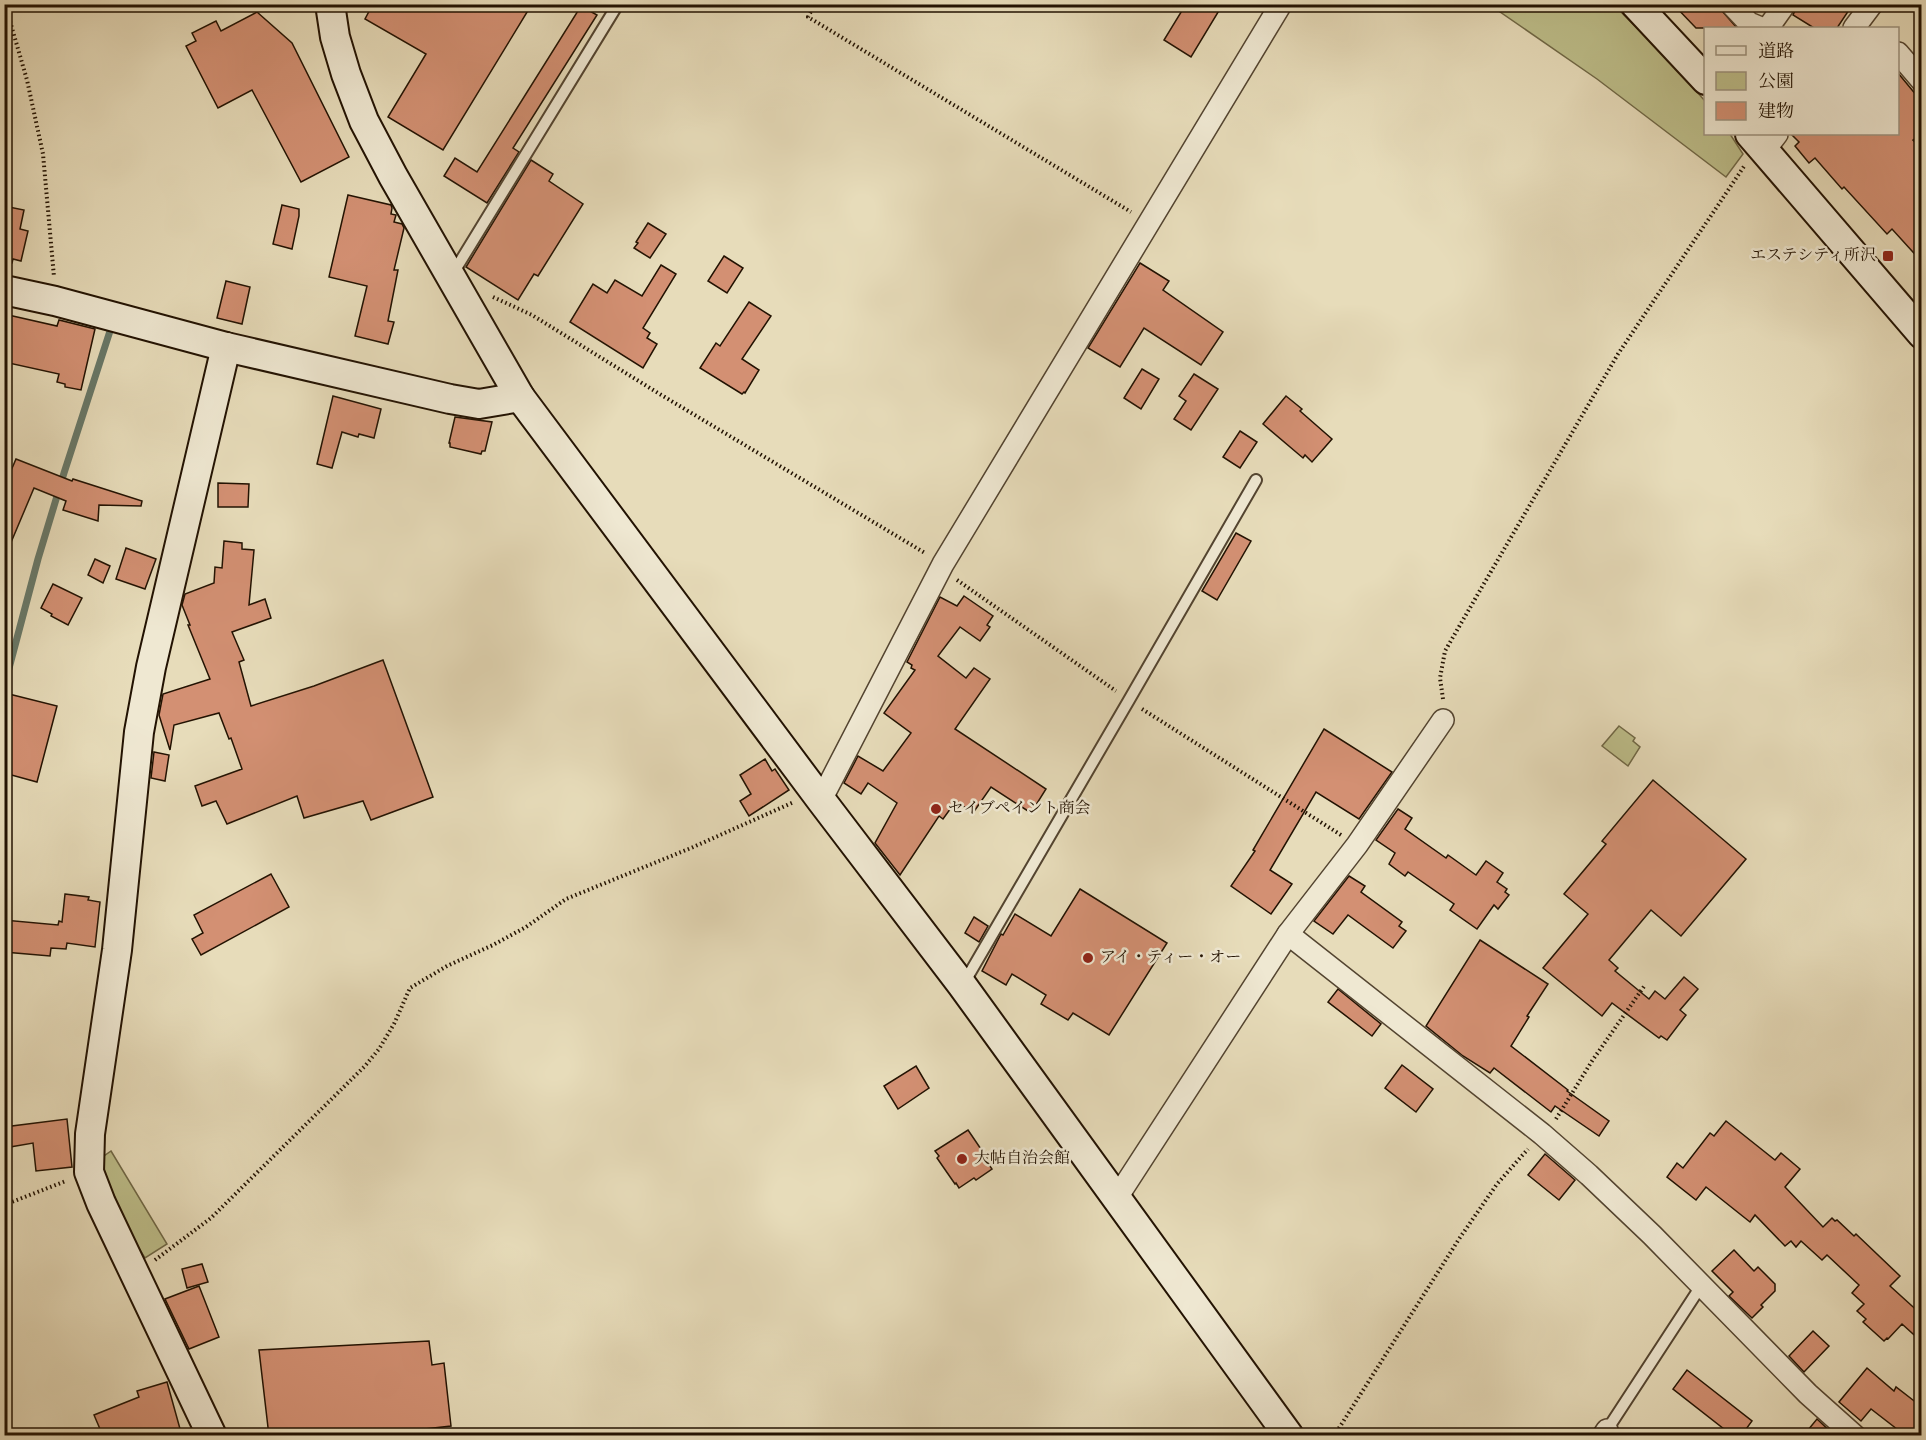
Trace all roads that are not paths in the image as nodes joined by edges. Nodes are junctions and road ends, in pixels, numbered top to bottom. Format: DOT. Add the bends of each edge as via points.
graph roads {
  1 [pos="330,4"];
  2 [pos="618,4"];
  3 [pos="1281,4"];
  4 [pos="1635,4"];
  5 [pos="1731,4"];
  6 [pos="1785,4"];
  7 [pos="1759,27"];
  8 [pos="1769,27"];
  9 [pos="1899,54"];
  10 [pos="1704,78"];
  11 [pos="1922,81"];
  12 [pos="1762,141"];
  13 [pos="451,277"];
  14 [pos="4,290"];
  15 [pos="1922,334"];
  16 [pos="226,347"];
  17 [pos="520,397"];
  18 [pos="1256,480"];
  19 [pos="1443,720"];
  20 [pos="818,796"];
  21 [pos="1287,934"];
  22 [pos="962,985"];
  23 [pos="1116,1198"];
  24 [pos="1701,1286"];
  25 [pos="1605,1433"];
  26 [pos="212,1436"];
  27 [pos="1289,1436"];
  28 [pos="1855,1436"];
  1 -- 13 [label="street" via="335,37 364,121"];
  2 -- 13 [label="lane"];
  3 -- 20 [label="street" via="942,566"];
  4 -- 10 [label="street"];
  5 -- 7 [label="street" via="1749,23"];
  6 -- 8 [label="street"];
  9 -- 11 [label="street"];
  12 -- 15 [label="street"];
  13 -- 17 [label="street"];
  14 -- 16 [label="street"];
  16 -- 17 [label="street" via="479,404"];
  16 -- 26 [label="street" via="139,732 117,950 90,1134 89,1172 100,1203"];
  17 -- 20 [label="street"];
  18 -- 22 [label="lane"];
  19 -- 21 [label="street" via="1356,845"];
  20 -- 22 [label="street"];
  21 -- 23 [label="street"];
  21 -- 24 [label="street" via="1542,1134 1613,1197"];
  22 -- 23 [label="street"];
  23 -- 27 [label="street"];
  24 -- 25 [label="lane"];
  24 -- 28 [label="street"];
}
